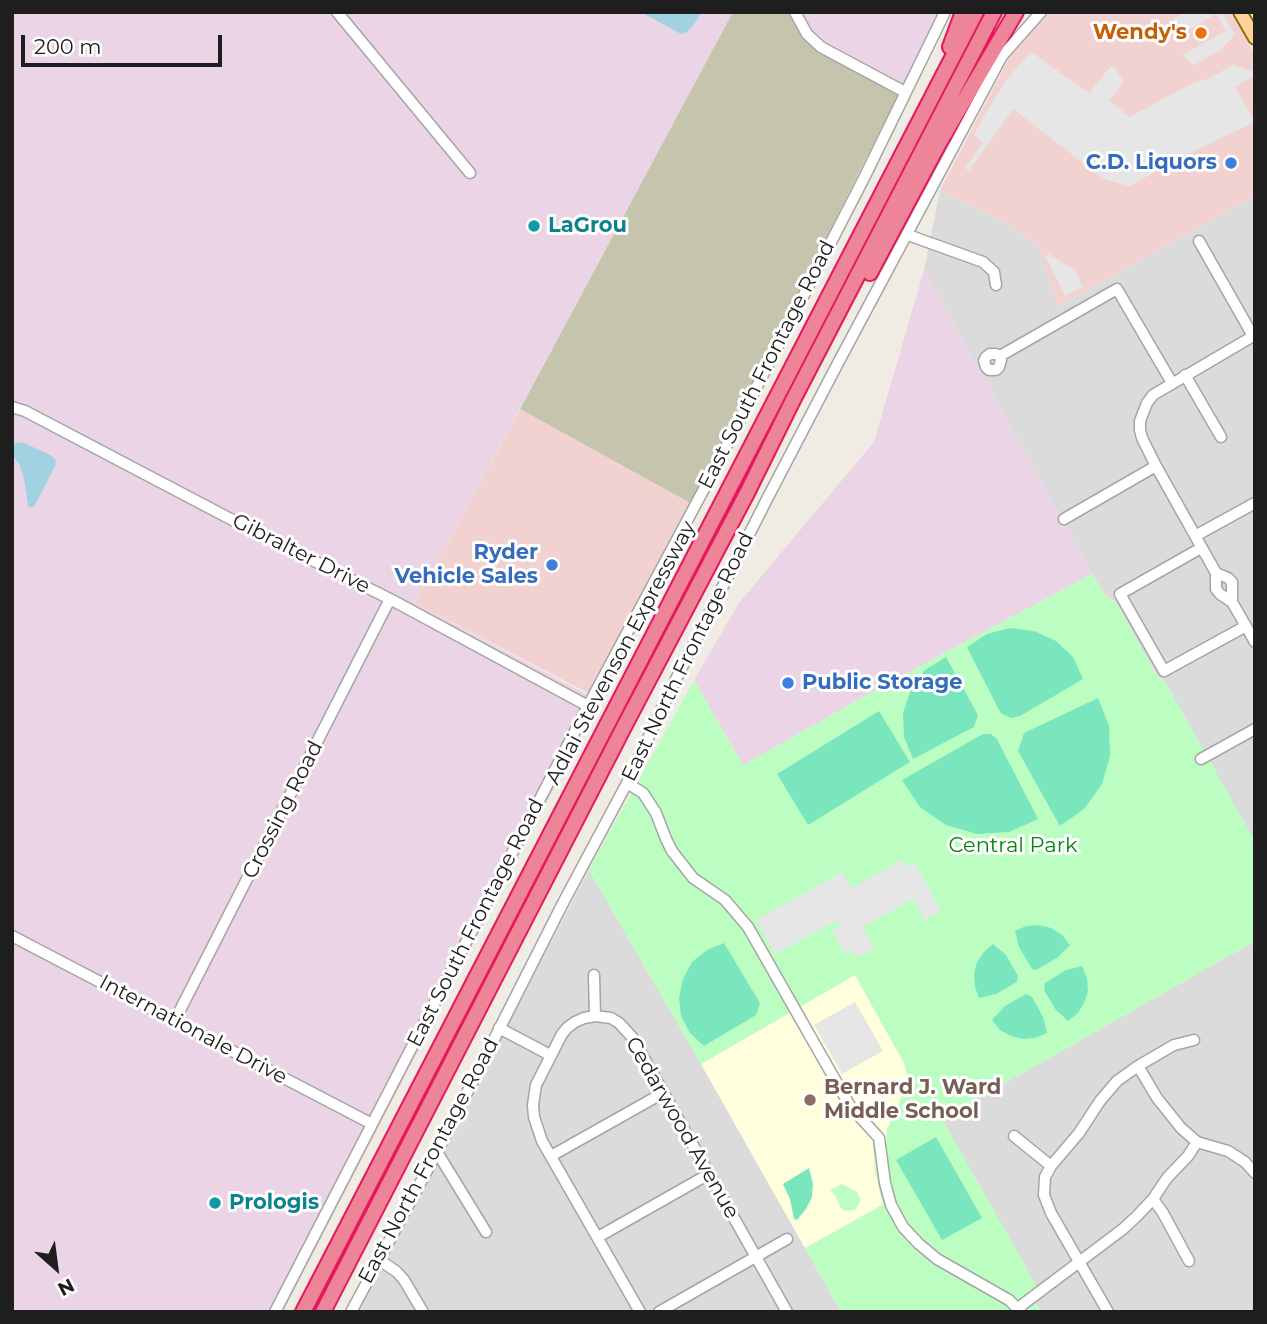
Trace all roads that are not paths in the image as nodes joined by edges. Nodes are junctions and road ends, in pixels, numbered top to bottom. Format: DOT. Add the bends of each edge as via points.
graph roads {
  1 [pos="337,12"];
  2 [pos="795,12"];
  3 [pos="945,12"];
  4 [pos="962,12"];
  5 [pos="976,12"];
  6 [pos="993,12"];
  7 [pos="1016,12"];
  8 [pos="1041,12"];
  9 [pos="1240,12"];
  10 [pos="1254,37"];
  11 [pos="939,82"];
  12 [pos="905,92"];
  13 [pos="470,173"];
  14 [pos="908,234"];
  15 [pos="1199,241"];
  16 [pos="996,285"];
  17 [pos="1254,336"];
  18 [pos="1000,356"];
  19 [pos="1185,375"];
  20 [pos="1172,383"];
  21 [pos="793,400"];
  22 [pos="12,407"];
  23 [pos="1221,437"];
  24 [pos="1156,466"];
  25 [pos="1255,503"];
  26 [pos="1064,519"];
  27 [pos="1195,536"];
  28 [pos="1201,548"];
  29 [pos="1216,573"];
  30 [pos="390,599"];
  31 [pos="1232,603"];
  32 [pos="1250,628"];
  33 [pos="1255,642"];
  34 [pos="588,706"];
  35 [pos="1255,729"];
  36 [pos="1201,759"];
  37 [pos="626,783"];
  38 [pos="12,936"];
  39 [pos="594,975"];
  40 [pos="595,1016"];
  41 [pos="175,1020"];
  42 [pos="499,1028"];
  43 [pos="1194,1040"];
  44 [pos="550,1055"];
  45 [pos="1138,1066"];
  46 [pos="663,1093"];
  47 [pos="372,1125"];
  48 [pos="1014,1136"];
  49 [pos="1198,1142"];
  50 [pos="437,1152"];
  51 [pos="551,1156"];
  52 [pos="1051,1166"];
  53 [pos="1255,1172"];
  54 [pos="709,1174"];
  55 [pos="1153,1199"];
  56 [pos="485,1232"];
  57 [pos="598,1237"];
  58 [pos="786,1239"];
  59 [pos="756,1257"];
  60 [pos="378,1259"];
  61 [pos="1189,1261"];
  62 [pos="1079,1262"];
  63 [pos="1020,1310"];
  64 [pos="275,1312"];
  65 [pos="303,1312"];
  66 [pos="323,1312"];
  67 [pos="351,1312"];
  68 [pos="423,1312"];
  69 [pos="640,1312"];
  70 [pos="659,1312"];
  71 [pos="787,1312"];
  72 [pos="1108,1312"];
  1 -- 13 [label="street"];
  2 -- 12 [label="street" via="821,47"];
  3 -- 12 [label="street, East South Frontage Road"];
  4 -- 11 [label="highway"];
  5 -- 11 [label="highway, Adlai Stevenson Expressway"];
  6 -- 21 [label="highway, Adlai Stevenson Expressway"];
  7 -- 21 [label="highway" via="937,145 846,318"];
  8 -- 14 [label="street, East North Frontage Road" via="1002,56"];
  9 -- 10 [label="main road"];
  11 -- 65 [label="highway, Adlai Stevenson Expressway"];
  12 -- 34 [label="street, East South Frontage Road" via="712,474"];
  14 -- 16 [label="street" via="983,262 994,272"];
  14 -- 37 [label="street, East North Frontage Road" via="765,501"];
  15 -- 17 [label="street"];
  17 -- 19 [label="street"];
  18 -- 20 [label="street" via="1117,289"];
  19 -- 20 [label="street"];
  19 -- 23 [label="street"];
  20 -- 24 [label="street" via="1153,395 1140,421 1142,438"];
  21 -- 66 [label="highway, Adlai Stevenson Expressway"];
  22 -- 30 [label="street, Gibralter Drive"];
  24 -- 26 [label="street"];
  24 -- 27 [label="street"];
  25 -- 27 [label="street"];
  27 -- 28 [label="street"];
  28 -- 29 [label="street"];
  28 -- 32 [label="street" via="1120,594 1164,671"];
  29 -- 31 [label="street" via="1218,593"];
  29 -- 31 [label="street" via="1232,582"];
  30 -- 34 [label="street, Gibralter Drive"];
  30 -- 41 [label="street, Crossing Road"];
  31 -- 32 [label="street"];
  32 -- 33 [label="street"];
  34 -- 47 [label="street, East South Frontage Road"];
  35 -- 36 [label="street"];
  37 -- 42 [label="street, East North Frontage Road"];
  37 -- 63 [label="street" via="643,793 672,851 694,878 725,900 748,927 850,1106 879,1138 885,1183 903,1227 937,1259"];
  38 -- 41 [label="street, Internationale Drive"];
  39 -- 40 [label="street"];
  40 -- 44 [label="street" via="567,1028"];
  40 -- 46 [label="street, Cedarwood Avenue" via="611,1018 626,1029"];
  41 -- 47 [label="street, Internationale Drive"];
  42 -- 44 [label="street"];
  42 -- 50 [label="street, East North Frontage Road"];
  43 -- 45 [label="street" via="1174,1045"];
  44 -- 51 [label="street" via="536,1085 533,1105 537,1129"];
  45 -- 49 [label="street" via="1166,1111"];
  45 -- 52 [label="street" via="1117,1081"];
  46 -- 51 [label="street"];
  46 -- 54 [label="street, Cedarwood Avenue"];
  47 -- 64 [label="street, East South Frontage Road"];
  48 -- 52 [label="street"];
  49 -- 53 [label="street" via="1227,1151"];
  49 -- 55 [label="street"];
  50 -- 56 [label="street"];
  50 -- 60 [label="street, East North Frontage Road"];
  51 -- 57 [label="street"];
  52 -- 62 [label="street" via="1044,1195"];
  54 -- 57 [label="street"];
  54 -- 59 [label="street, Cedarwood Avenue"];
  55 -- 61 [label="street"];
  55 -- 62 [label="street"];
  57 -- 69 [label="street"];
  58 -- 59 [label="street"];
  59 -- 70 [label="street"];
  59 -- 71 [label="street, Cedarwood Avenue"];
  60 -- 67 [label="street, East North Frontage Road"];
  60 -- 68 [label="street" via="404,1280"];
  62 -- 63 [label="street"];
  62 -- 72 [label="street"];
}
